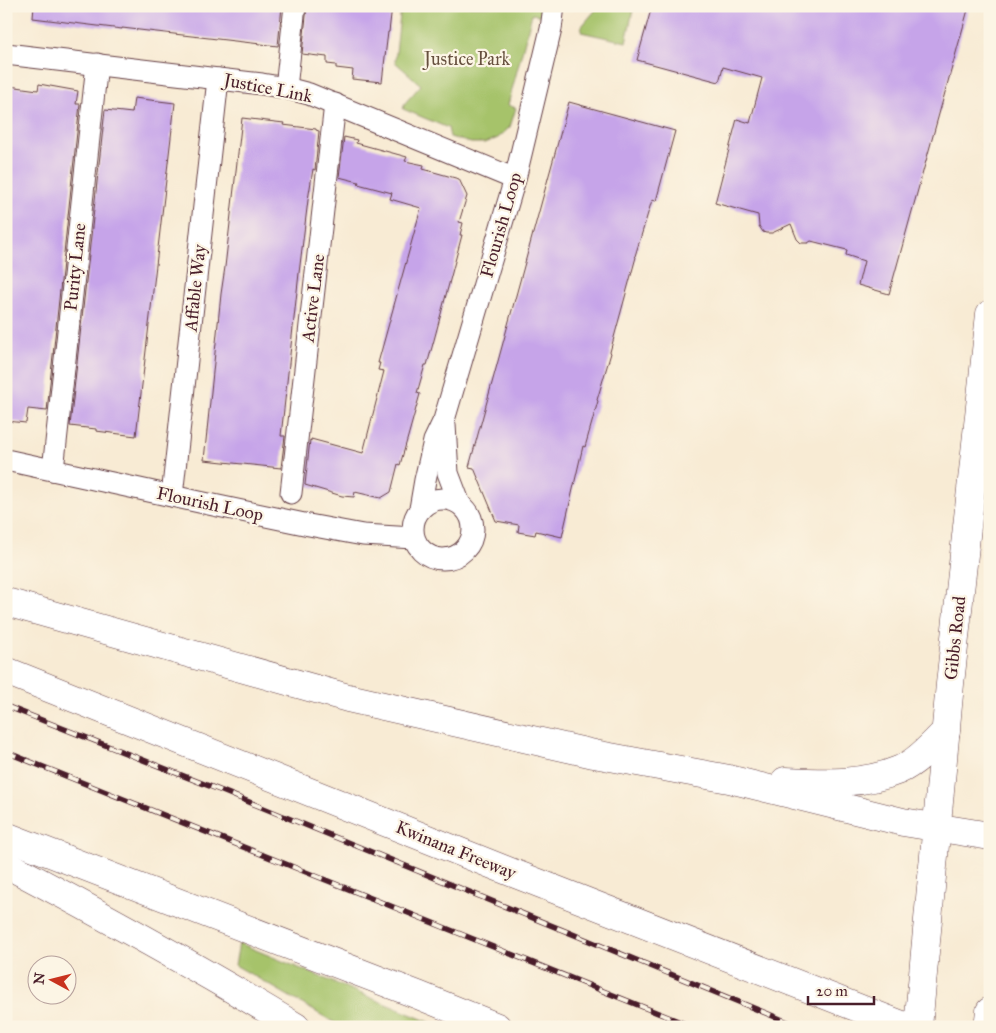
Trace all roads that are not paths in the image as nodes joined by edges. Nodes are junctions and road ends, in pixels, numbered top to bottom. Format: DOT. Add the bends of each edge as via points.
graph roads {
  1 [pos="295,6"];
  2 [pos="554,6"];
  3 [pos="565,6"];
  4 [pos="551,29"];
  5 [pos="6,54"];
  6 [pos="97,64"];
  7 [pos="218,79"];
  8 [pos="286,88"];
  9 [pos="335,104"];
  10 [pos="515,179"];
  11 [pos="990,314"];
  12 [pos="444,420"];
  13 [pos="6,460"];
  14 [pos="53,470"];
  15 [pos="291,493"];
  16 [pos="172,496"];
  17 [pos="459,502"];
  18 [pos="420,509"];
  19 [pos="414,538"];
  20 [pos="6,602"];
  21 [pos="6,671"];
  22 [pos="946,731"];
  23 [pos="729,779"];
  24 [pos="937,829"];
  25 [pos="6,836"];
  26 [pos="990,836"];
  27 [pos="6,864"];
  28 [pos="990,1011"];
  29 [pos="296,1027"];
  30 [pos="498,1027"];
  31 [pos="907,1027"];
  32 [pos="918,1027"];
  33 [pos="988,1027"];
  1 -- 8 [label="street"];
  2 -- 4 [label="street, Flourish Loop"];
  3 -- 4 [label="street, Flourish Loop"];
  4 -- 10 [label="street, Flourish Loop"];
  5 -- 6 [label="street, Justice Link"];
  6 -- 7 [label="street, Justice Link"];
  6 -- 14 [label="street, Purity Lane"];
  7 -- 8 [label="street, Justice Link"];
  7 -- 16 [label="street, Affable Way"];
  8 -- 9 [label="street, Justice Link"];
  9 -- 10 [label="street, Justice Link"];
  9 -- 15 [label="street, Active Lane"];
  10 -- 12 [label="street, Flourish Loop"];
  11 -- 22 [label="main road, Gibbs Road"];
  12 -- 17 [label="street, Flourish Loop" via="448,473"];
  12 -- 18 [label="street, Flourish Loop" via="434,441"];
  13 -- 14 [label="street, Flourish Loop"];
  14 -- 16 [label="street, Flourish Loop"];
  16 -- 19 [label="street, Flourish Loop" via="363,535"];
  17 -- 18 [label="street" via="434,499"];
  17 -- 19 [label="street" via="466,508 474,525 474,534 466,550 451,558 434,558 422,550"];
  18 -- 19 [label="street" via="413,523"];
  20 -- 23 [label="main road" via="348,698 594,754"];
  21 -- 31 [label="main road, Kwinana Freeway"];
  22 -- 23 [label="main road" via="921,756 900,770 871,778 830,783"];
  22 -- 24 [label="main road, Gibbs Road"];
  23 -- 24 [label="main road"];
  24 -- 26 [label="main road"];
  24 -- 32 [label="main road, Gibbs Road"];
  25 -- 30 [label="main road"];
  27 -- 29 [label="main road" via="118,924"];
  28 -- 33 [label="main road"];
}
